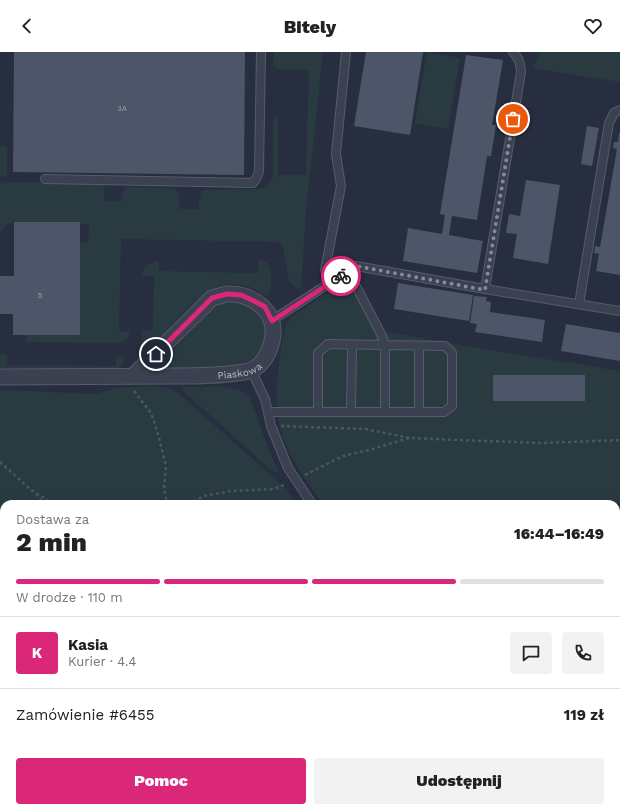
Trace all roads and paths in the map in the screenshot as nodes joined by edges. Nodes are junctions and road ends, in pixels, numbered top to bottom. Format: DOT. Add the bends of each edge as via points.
graph roads {
  1 [pos="261,52"];
  2 [pos="346,52"];
  3 [pos="513,52"];
  4 [pos="620,110"];
  5 [pos="45,179"];
  6 [pos="348,271"];
  7 [pos="332,282"];
  8 [pos="485,290"];
  9 [pos="579,304"];
  10 [pos="620,311"];
  11 [pos="272,321"];
  12 [pos="352,345"];
  13 [pos="385,345"];
  14 [pos="419,346"];
  15 [pos="252,370"];
  16 [pos="133,376"];
  17 [pos="0,377"];
  18 [pos="268,412"];
  19 [pos="318,412"];
  20 [pos="351,412"];
  21 [pos="385,412"];
  22 [pos="419,412"];
  23 [pos="271,426"];
  24 [pos="410,438"];
  25 [pos="620,440"];
  26 [pos="0,462"];
  27 [pos="296,479"];
  28 [pos="34,492"];
  29 [pos="41,500"];
  30 [pos="47,500"];
  31 [pos="166,500"];
  32 [pos="196,500"];
  33 [pos="309,500"];
  1 -- 5 [label="lane" via="259,172 253,183"];
  2 -- 7 [label="lane" via="336,154 341,186 325,270"];
  3 -- 8 [label="lane" via="521,65 521,72"];
  4 -- 9 [label="lane" via="614,113 609,123"];
  6 -- 7 [label="lane"];
  6 -- 8 [label="lane" via="356,266"];
  6 -- 13 [label="lane"];
  7 -- 11 [label="lane"];
  8 -- 9 [label="lane"];
  9 -- 10 [label="lane"];
  11 -- 15 [label="street, Piaskowa" via="273,337 269,351 263,361"];
  11 -- 16 [label="street" via="265,307 241,295 227,294 212,298"];
  12 -- 13 [label="lane"];
  12 -- 19 [label="lane" via="328,344 318,353"];
  12 -- 20 [label="lane"];
  13 -- 14 [label="lane"];
  13 -- 21 [label="lane"];
  14 -- 22 [label="lane"];
  14 -- 22 [label="lane" via="445,346 452,353 452,406 444,412"];
  15 -- 16 [label="street, Piaskowa" via="219,376"];
  15 -- 18 [label="lane"];
  16 -- 17 [label="street, Piaskowa"];
  16 -- 31 [label="path" via="130,385 151,413 157,430 166,466 164,488"];
  18 -- 19 [label="lane"];
  18 -- 23 [label="lane"];
  19 -- 20 [label="lane"];
  20 -- 21 [label="lane"];
  21 -- 22 [label="lane"];
  23 -- 24 [label="path" via="365,429"];
  23 -- 27 [label="lane" via="288,468"];
  24 -- 25 [label="path" via="542,442"];
  24 -- 27 [label="path" via="343,456"];
  26 -- 28 [label="path"];
  27 -- 32 [label="path" via="274,489 231,491"];
  27 -- 33 [label="lane"];
  28 -- 29 [label="path"];
  28 -- 30 [label="path"];
}
